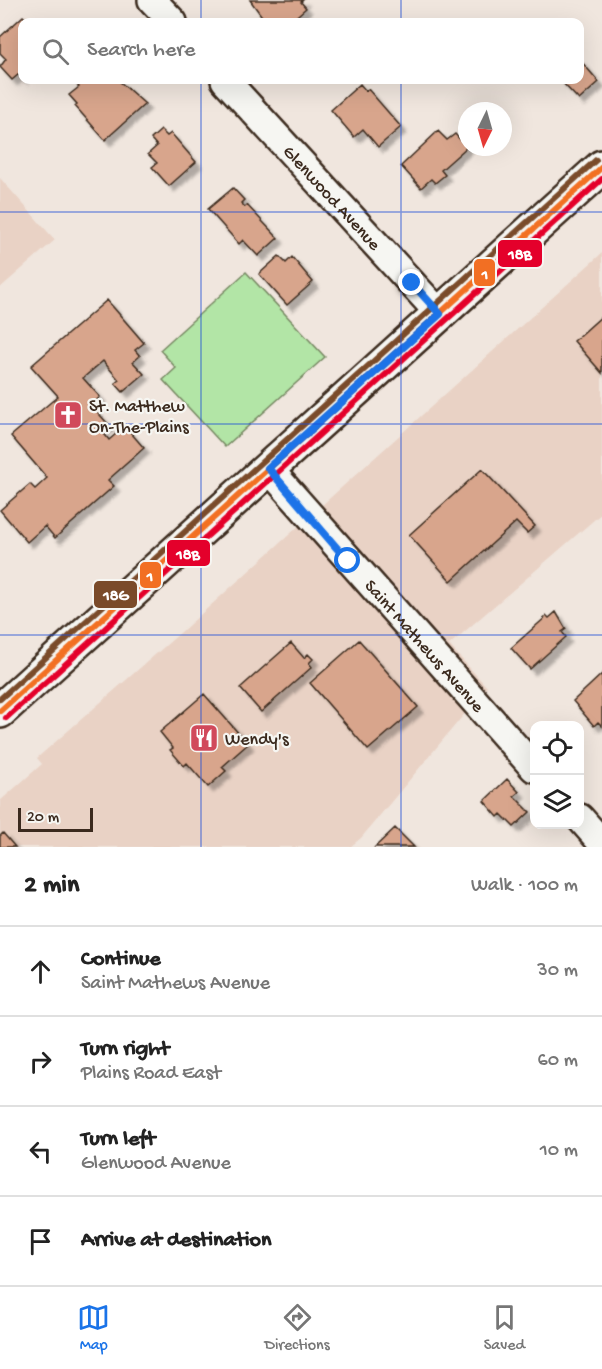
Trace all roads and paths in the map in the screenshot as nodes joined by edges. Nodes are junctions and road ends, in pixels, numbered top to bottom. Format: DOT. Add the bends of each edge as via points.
graph roads {
  1 [pos="153,0"];
  2 [pos="169,18"];
  3 [pos="229,84"];
  4 [pos="602,167"];
  5 [pos="440,314"];
  6 [pos="268,468"];
  7 [pos="0,711"];
  8 [pos="530,763"];
  9 [pos="584,823"];
  10 [pos="602,843"];
  1 -- 2 [label="street"];
  3 -- 5 [label="street, Glenwood Avenue"];
  4 -- 5 [label="main road"];
  5 -- 6 [label="main road"];
  6 -- 7 [label="main road"];
  6 -- 8 [label="street, Saint Mathews Avenue"];
  9 -- 10 [label="street"];
}
